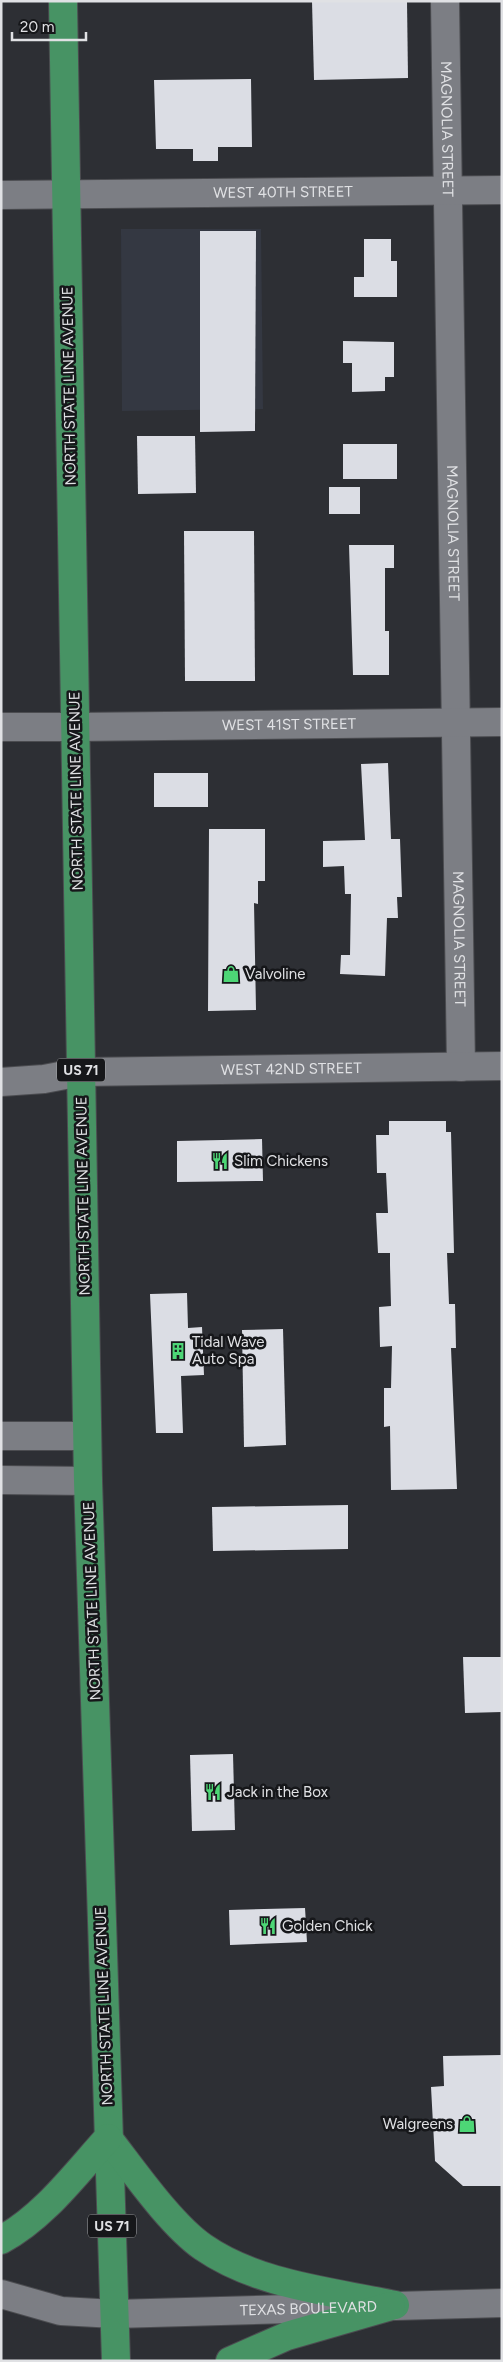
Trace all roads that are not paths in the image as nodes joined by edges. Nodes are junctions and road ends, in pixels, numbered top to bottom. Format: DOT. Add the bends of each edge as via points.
graph roads {
  1 [pos="63,1"];
  2 [pos="445,1"];
  3 [pos="502,190"];
  4 [pos="448,191"];
  5 [pos="1,195"];
  6 [pos="66,196"];
  7 [pos="456,722"];
  8 [pos="502,722"];
  9 [pos="1,727"];
  10 [pos="75,727"];
  11 [pos="502,1066"];
  12 [pos="460,1067"];
  13 [pos="81,1072"];
  14 [pos="1,1082"];
  15 [pos="1,1436"];
  16 [pos="87,1436"];
  17 [pos="1,1480"];
  18 [pos="88,1481"];
  19 [pos="108,2138"];
  20 [pos="1,2240"];
  21 [pos="1,2294"];
  22 [pos="502,2303"];
  23 [pos="395,2304"];
  24 [pos="116,2314"];
  25 [pos="116,2361"];
  26 [pos="230,2361"];
  1 -- 6 [label="main road, NORTH STATE LINE AVENUE / US 71"];
  2 -- 4 [label="street, MAGNOLIA STREET"];
  3 -- 4 [label="street, WEST 40TH STREET"];
  4 -- 6 [label="street, WEST 40TH STREET"];
  4 -- 7 [label="street, MAGNOLIA STREET"];
  5 -- 6 [label="street, WEST 40TH STREET"];
  6 -- 10 [label="main road, NORTH STATE LINE AVENUE / US 71"];
  7 -- 8 [label="street, WEST 41ST STREET"];
  7 -- 10 [label="street, WEST 41ST STREET"];
  7 -- 12 [label="street, MAGNOLIA STREET"];
  9 -- 10 [label="street, WEST 41ST STREET"];
  10 -- 13 [label="main road, NORTH STATE LINE AVENUE / US 71"];
  11 -- 12 [label="street, WEST 42ND STREET"];
  12 -- 13 [label="street, WEST 42ND STREET"];
  13 -- 14 [label="street, WEST 42ND STREET"];
  13 -- 16 [label="main road, NORTH STATE LINE AVENUE / US 71"];
  15 -- 16 [label="street"];
  16 -- 18 [label="main road, NORTH STATE LINE AVENUE / US 71"];
  17 -- 18 [label="street"];
  18 -- 19 [label="main road, NORTH STATE LINE AVENUE / US 71"];
  19 -- 20 [label="main road" via="54,2197 15,2232"];
  19 -- 23 [label="main road" via="169,2215 202,2246 255,2273"];
  19 -- 24 [label="main road, NORTH STATE LINE AVENUE / US 71"];
  21 -- 24 [label="street, TEXAS BOULEVARD" via="61,2311"];
  22 -- 23 [label="street, TEXAS BOULEVARD"];
  23 -- 24 [label="street, TEXAS BOULEVARD"];
  23 -- 26 [label="main road" via="287,2336"];
  24 -- 25 [label="main road, NORTH STATE LINE AVENUE / US 71"];
}
